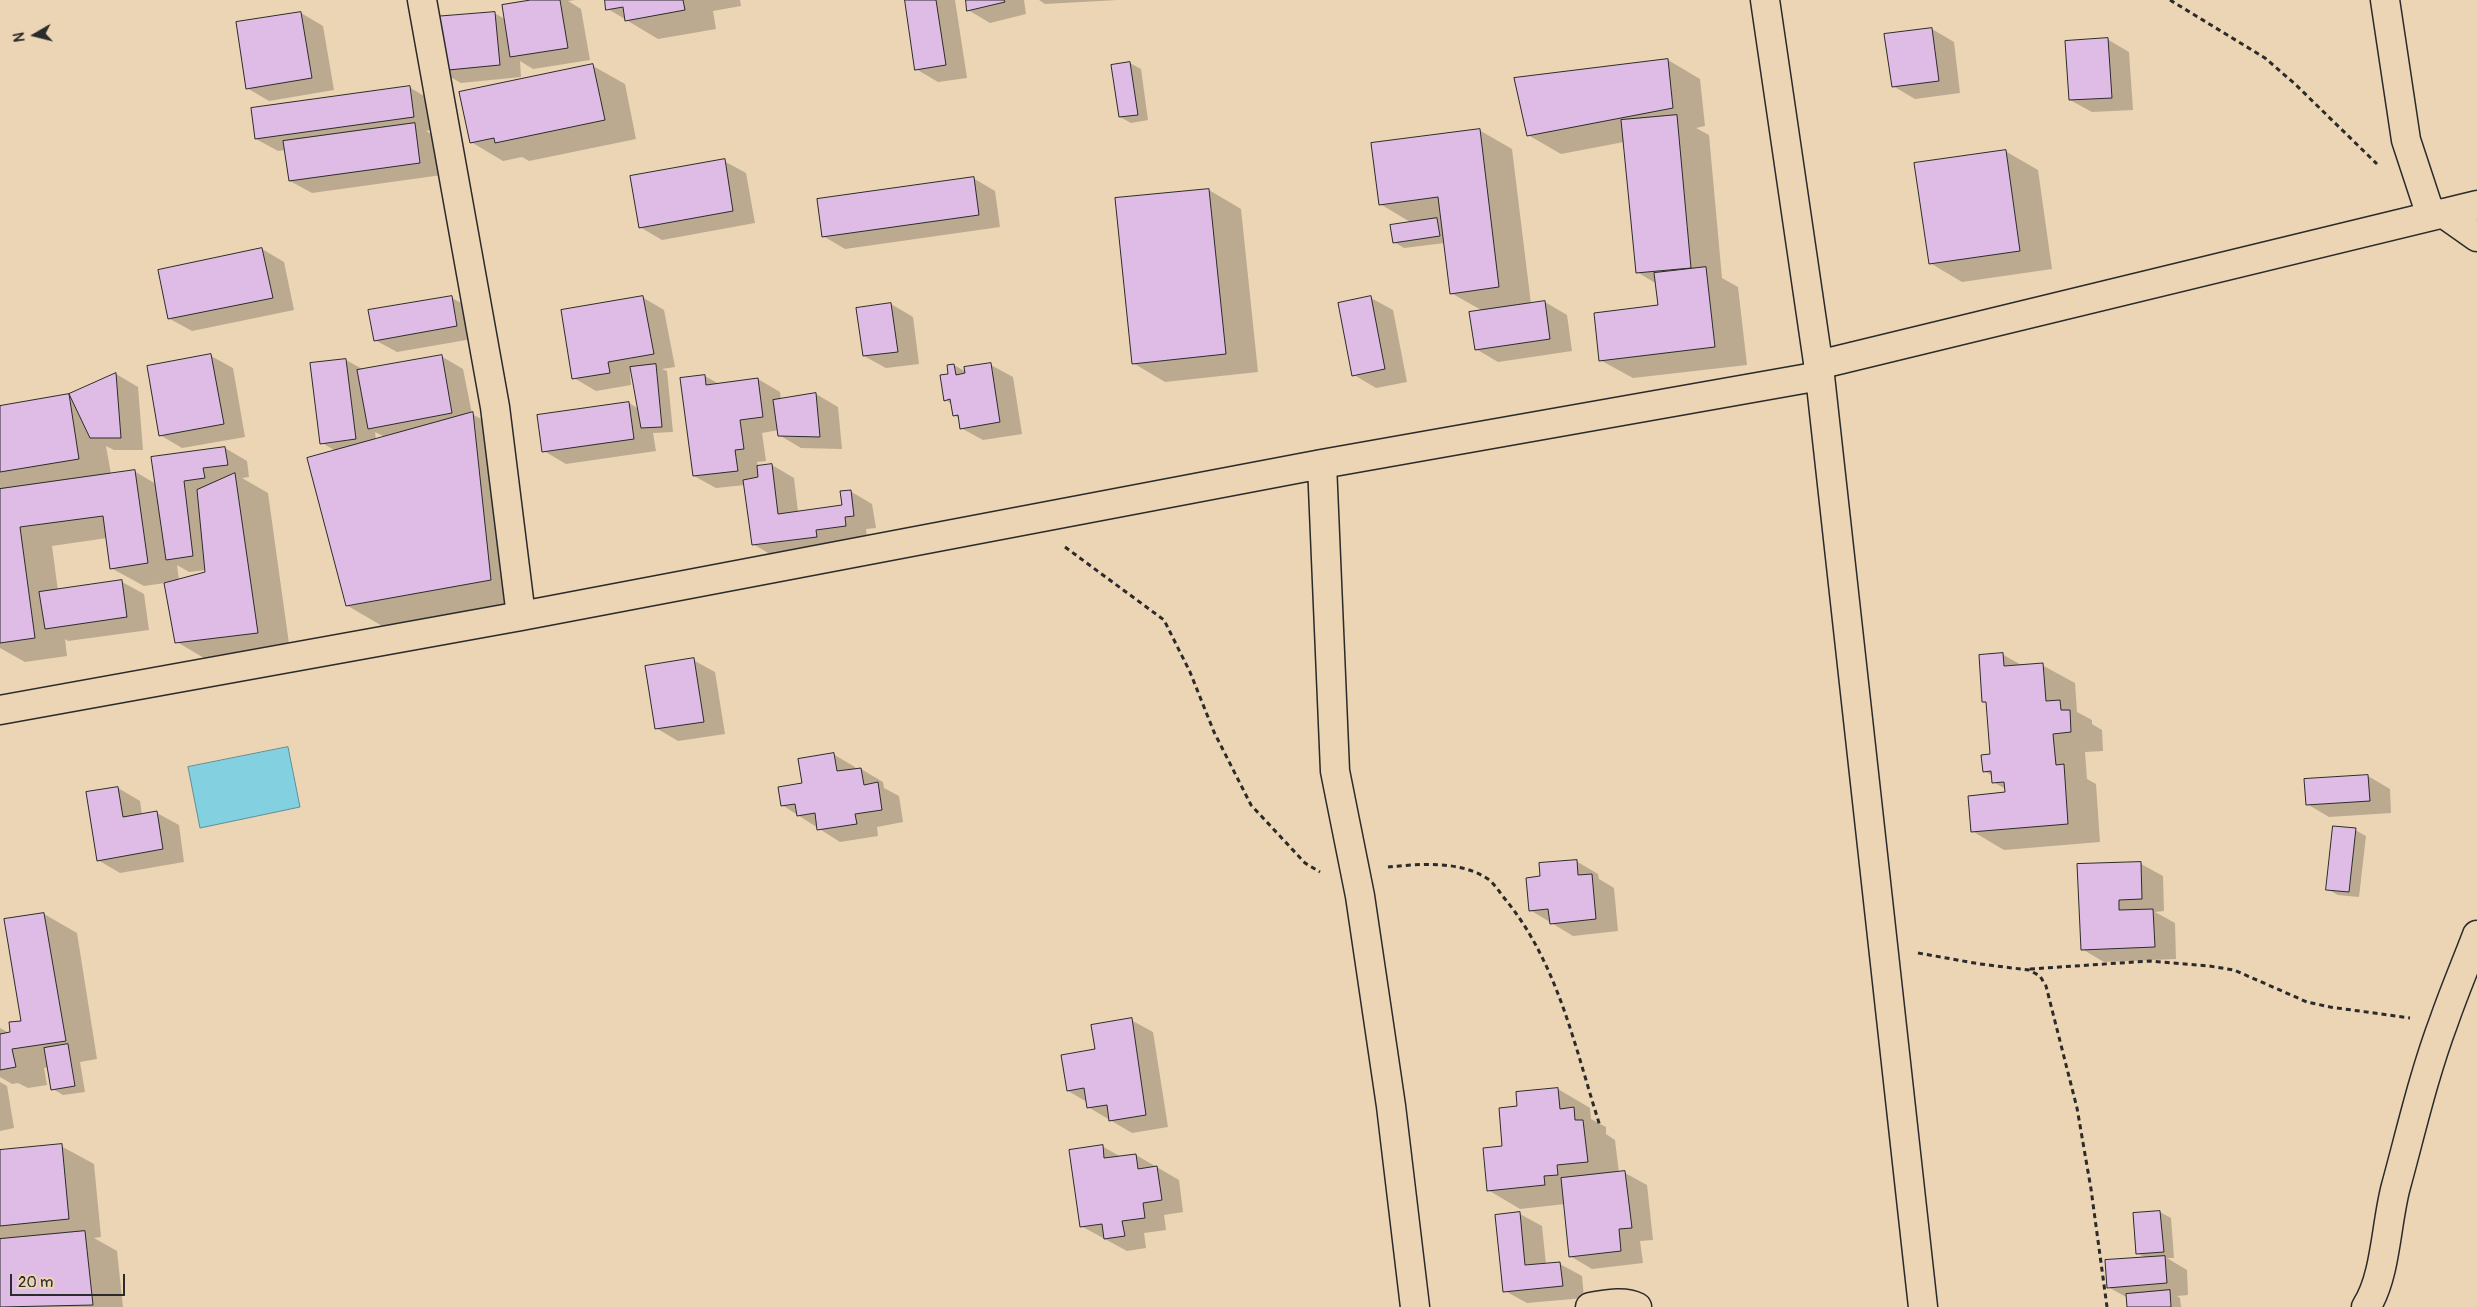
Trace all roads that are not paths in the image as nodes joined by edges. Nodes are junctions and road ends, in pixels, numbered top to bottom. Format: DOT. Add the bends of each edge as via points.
graph roads {
  1 [pos="422,0"];
  2 [pos="1765,0"];
  3 [pos="2385,0"];
  4 [pos="2477,205"];
  5 [pos="2437,215"];
  6 [pos="2477,237"];
  7 [pos="1819,370"];
  8 [pos="1322,464"];
  9 [pos="521,616"];
  10 [pos="0,710"];
  11 [pos="2477,935"];
  12 [pos="1415,1307"];
  13 [pos="1590,1307"];
  14 [pos="1637,1307"];
  15 [pos="1923,1307"];
  16 [pos="2366,1307"];
  1 -- 9 [label="street" via="495,407"];
  2 -- 7 [label="street"];
  3 -- 5 [label="street" via="2406,140"];
  4 -- 5 [label="street"];
  5 -- 6 [label="street"];
  5 -- 7 [label="street"];
  7 -- 8 [label="street"];
  7 -- 15 [label="street"];
  8 -- 9 [label="street"];
  8 -- 12 [label="street" via="1336,770 1391,1106"];
  9 -- 10 [label="street"];
  11 -- 16 [label="street" via="2443,1022 2394,1192 2380,1273"];
  13 -- 14 [label="street" via="1631,1304"];
}
